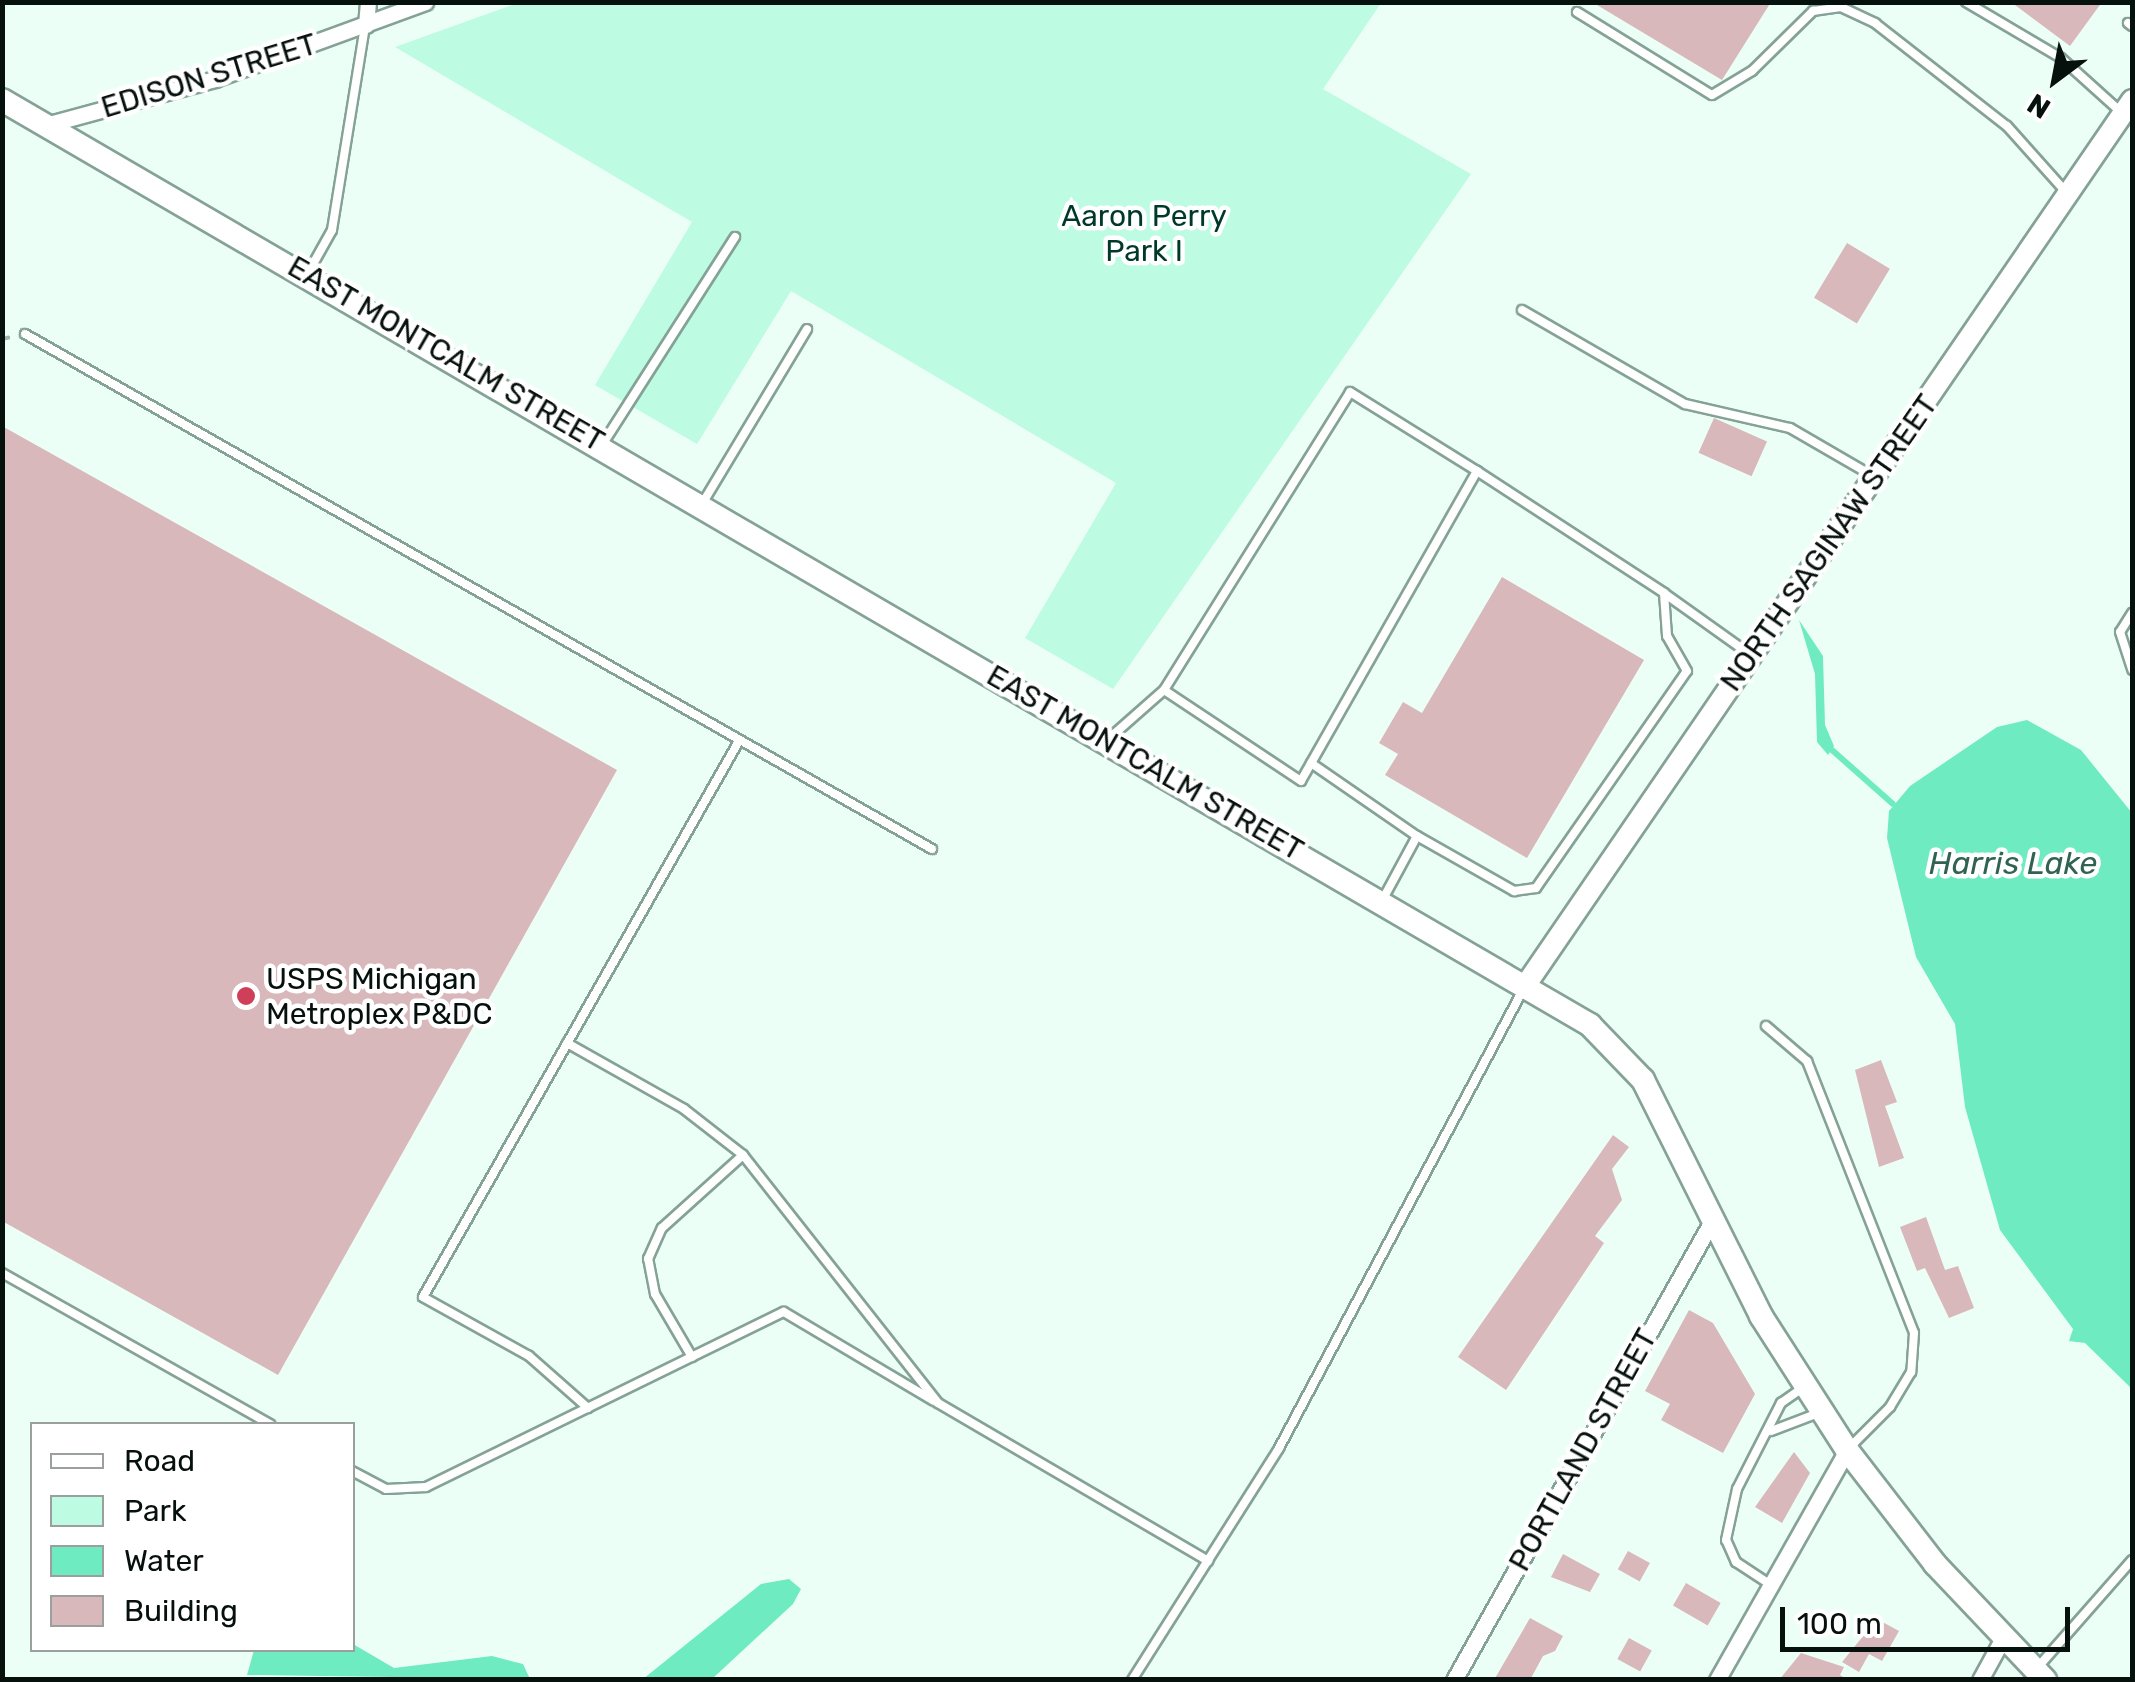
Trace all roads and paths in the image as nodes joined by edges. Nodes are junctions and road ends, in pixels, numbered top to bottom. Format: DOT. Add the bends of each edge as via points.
graph roads {
  1 [pos="368,2"];
  2 [pos="424,2"];
  3 [pos="1966,2"];
  4 [pos="1576,12"];
  5 [pos="366,24"];
  6 [pos="2,100"];
  7 [pos="2130,111"];
  8 [pos="49,124"];
  9 [pos="2070,196"];
  10 [pos="735,237"];
  11 [pos="308,274"];
  12 [pos="1522,310"];
  13 [pos="807,328"];
  14 [pos="25,334"];
  15 [pos="602,445"];
  16 [pos="1478,472"];
  17 [pos="1874,478"];
  18 [pos="702,504"];
  19 [pos="1664,593"];
  20 [pos="2132,613"];
  21 [pos="1751,655"];
  22 [pos="2132,670"];
  23 [pos="1164,690"];
  24 [pos="739,741"];
  25 [pos="1106,741"];
  26 [pos="1311,762"];
  27 [pos="1417,836"];
  28 [pos="932,849"];
  29 [pos="1382,902"];
  30 [pos="1526,986"];
  31 [pos="1766,1026"];
  32 [pos="567,1043"];
  33 [pos="743,1155"];
  34 [pos="1712,1221"];
  35 [pos="2,1273"];
  36 [pos="692,1357"];
  37 [pos="1804,1386"];
  38 [pos="938,1403"];
  39 [pos="588,1408"];
  40 [pos="1821,1412"];
  41 [pos="266,1422"];
  42 [pos="1771,1431"];
  43 [pos="1847,1450"];
  44 [pos="355,1474"];
  45 [pos="2132,1560"];
  46 [pos="1208,1561"];
  47 [pos="1771,1584"];
  48 [pos="2004,1638"];
  49 [pos="2040,1675"];
  50 [pos="1132,1680"];
  51 [pos="1454,1680"];
  52 [pos="1718,1680"];
  53 [pos="1980,1680"];
  1 -- 5 [label="street"];
  2 -- 5 [label="street, EDISON STREET"];
  3 -- 7 [label="lane" via="2061,58"];
  4 -- 9 [label="lane" via="1712,95 1752,71 1813,12 1842,7 1875,23 2007,126"];
  5 -- 8 [label="street, EDISON STREET" via="215,79"];
  5 -- 11 [label="lane" via="332,230"];
  6 -- 8 [label="main road, EAST MONTCALM STREET"];
  7 -- 9 [label="street, NORTH SAGINAW STREET"];
  8 -- 11 [label="main road, EAST MONTCALM STREET"];
  9 -- 17 [label="street, NORTH SAGINAW STREET"];
  10 -- 15 [label="lane"];
  11 -- 15 [label="main road, EAST MONTCALM STREET"];
  12 -- 17 [label="lane" via="1685,404 1790,428"];
  13 -- 18 [label="lane"];
  14 -- 24 [label="lane"];
  15 -- 18 [label="main road, EAST MONTCALM STREET"];
  16 -- 19 [label="lane"];
  16 -- 23 [label="lane" via="1350,392"];
  16 -- 26 [label="lane"];
  17 -- 21 [label="street, NORTH SAGINAW STREET"];
  18 -- 25 [label="main road, EAST MONTCALM STREET"];
  19 -- 21 [label="lane"];
  19 -- 27 [label="lane" via="1667,636 1688,671 1536,888 1514,891"];
  20 -- 22 [label="lane" via="2120,632"];
  21 -- 30 [label="street, NORTH SAGINAW STREET"];
  23 -- 25 [label="lane"];
  23 -- 26 [label="lane" via="1301,781"];
  24 -- 28 [label="lane"];
  24 -- 32 [label="lane"];
  25 -- 29 [label="main road, EAST MONTCALM STREET"];
  26 -- 27 [label="lane"];
  27 -- 29 [label="lane"];
  29 -- 30 [label="main road, EAST MONTCALM STREET"];
  30 -- 34 [label="main road, EAST MONTCALM STREET" via="1590,1026 1636,1069"];
  30 -- 46 [label="lane" via="1280,1448"];
  31 -- 43 [label="lane" via="1807,1061 1914,1333 1911,1372 1890,1408"];
  32 -- 33 [label="lane" via="684,1109"];
  32 -- 39 [label="lane" via="423,1297 529,1356"];
  33 -- 36 [label="lane" via="662,1228 648,1259 656,1294"];
  33 -- 38 [label="lane"];
  34 -- 37 [label="main road, EAST MONTCALM STREET"];
  34 -- 51 [label="street, PORTLAND STREET"];
  35 -- 41 [label="lane"];
  36 -- 38 [label="lane" via="784,1312"];
  36 -- 39 [label="lane"];
  37 -- 40 [label="main road, EAST MONTCALM STREET"];
  37 -- 42 [label="lane" via="1781,1404"];
  38 -- 46 [label="lane"];
  39 -- 44 [label="lane" via="426,1487 386,1489"];
  40 -- 42 [label="lane"];
  40 -- 43 [label="main road, EAST MONTCALM STREET"];
  42 -- 47 [label="lane" via="1737,1489 1726,1540 1736,1562"];
  43 -- 47 [label="street"];
  43 -- 48 [label="main road, EAST MONTCALM STREET"];
  45 -- 49 [label="lane"];
  46 -- 50 [label="lane"];
  47 -- 52 [label="street"];
  48 -- 49 [label="main road, EAST MONTCALM STREET"];
  48 -- 53 [label="street"];
}
